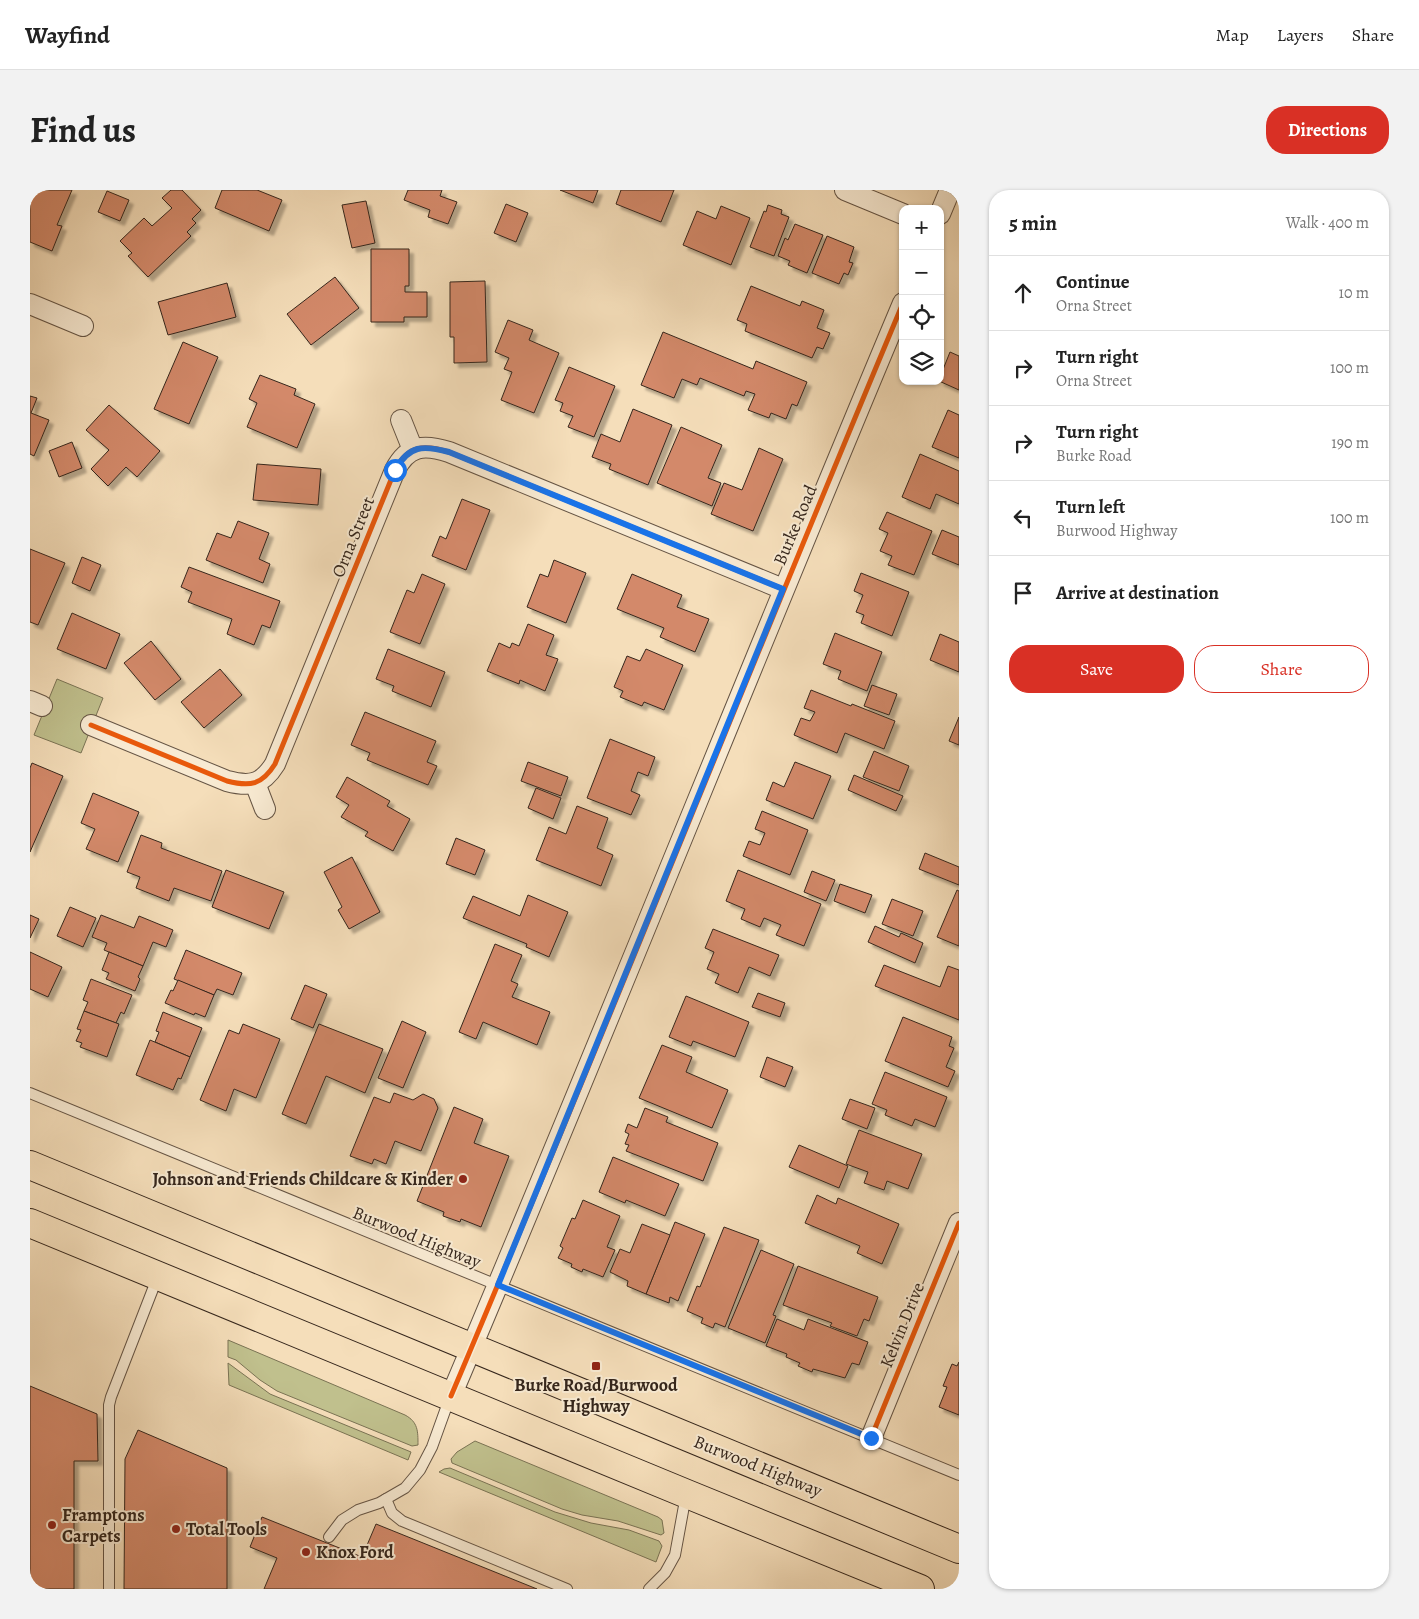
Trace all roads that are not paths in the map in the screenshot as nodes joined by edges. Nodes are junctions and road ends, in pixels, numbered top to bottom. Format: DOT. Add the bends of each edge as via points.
graph roads {
  1 [pos="845,190"];
  2 [pos="950,190"];
  3 [pos="944,205"];
  4 [pos="899,212"];
  5 [pos="30,304"];
  6 [pos="899,314"];
  7 [pos="83,326"];
  8 [pos="401,420"];
  9 [pos="413,450"];
  10 [pos="783,589"];
  11 [pos="91,725"];
  12 [pos="255,783"];
  13 [pos="265,809"];
  14 [pos="30,1093"];
  15 [pos="30,1165"];
  16 [pos="959,1222"];
  17 [pos="30,1223"];
  18 [pos="158,1275"];
  19 [pos="498,1285"];
  20 [pos="472,1348"];
  21 [pos="451,1396"];
  22 [pos="871,1438"];
  23 [pos="959,1475"];
  24 [pos="686,1494"];
  25 [pos="386,1499"];
  26 [pos="329,1537"];
  27 [pos="959,1549"];
  28 [pos="109,1589"];
  29 [pos="567,1589"];
  30 [pos="649,1589"];
  31 [pos="920,1589"];
  1 -- 4 [label="street"];
  2 -- 3 [label="street"];
  5 -- 7 [label="street"];
  6 -- 10 [label="street, Burke Road"];
  8 -- 9 [label="street"];
  9 -- 10 [label="street" via="423,447 449,452"];
  9 -- 12 [label="street, Orna Street" via="400,460 395,470 275,764"];
  10 -- 19 [label="street, Burke Road"];
  11 -- 12 [label="street" via="227,781"];
  12 -- 13 [label="street"];
  14 -- 19 [label="lane, Burwood Highway"];
  15 -- 20 [label="highway, Burwood Highway"];
  16 -- 22 [label="street, Kelvin Drive"];
  17 -- 18 [label="highway"];
  18 -- 21 [label="highway"];
  18 -- 28 [label="lane" via="109,1405"];
  19 -- 20 [label="street, Burke Road"];
  19 -- 22 [label="lane, Burwood Highway"];
  20 -- 21 [label="street, Burke Road"];
  20 -- 27 [label="highway, Burwood Highway"];
  21 -- 24 [label="highway"];
  21 -- 25 [label="lane" via="420,1470 405,1488"];
  22 -- 23 [label="lane, Burwood Highway"];
  24 -- 30 [label="lane" via="675,1555 665,1573"];
  24 -- 31 [label="highway"];
  25 -- 26 [label="lane" via="342,1520"];
  25 -- 29 [label="lane" via="392,1513 402,1521"];
}
